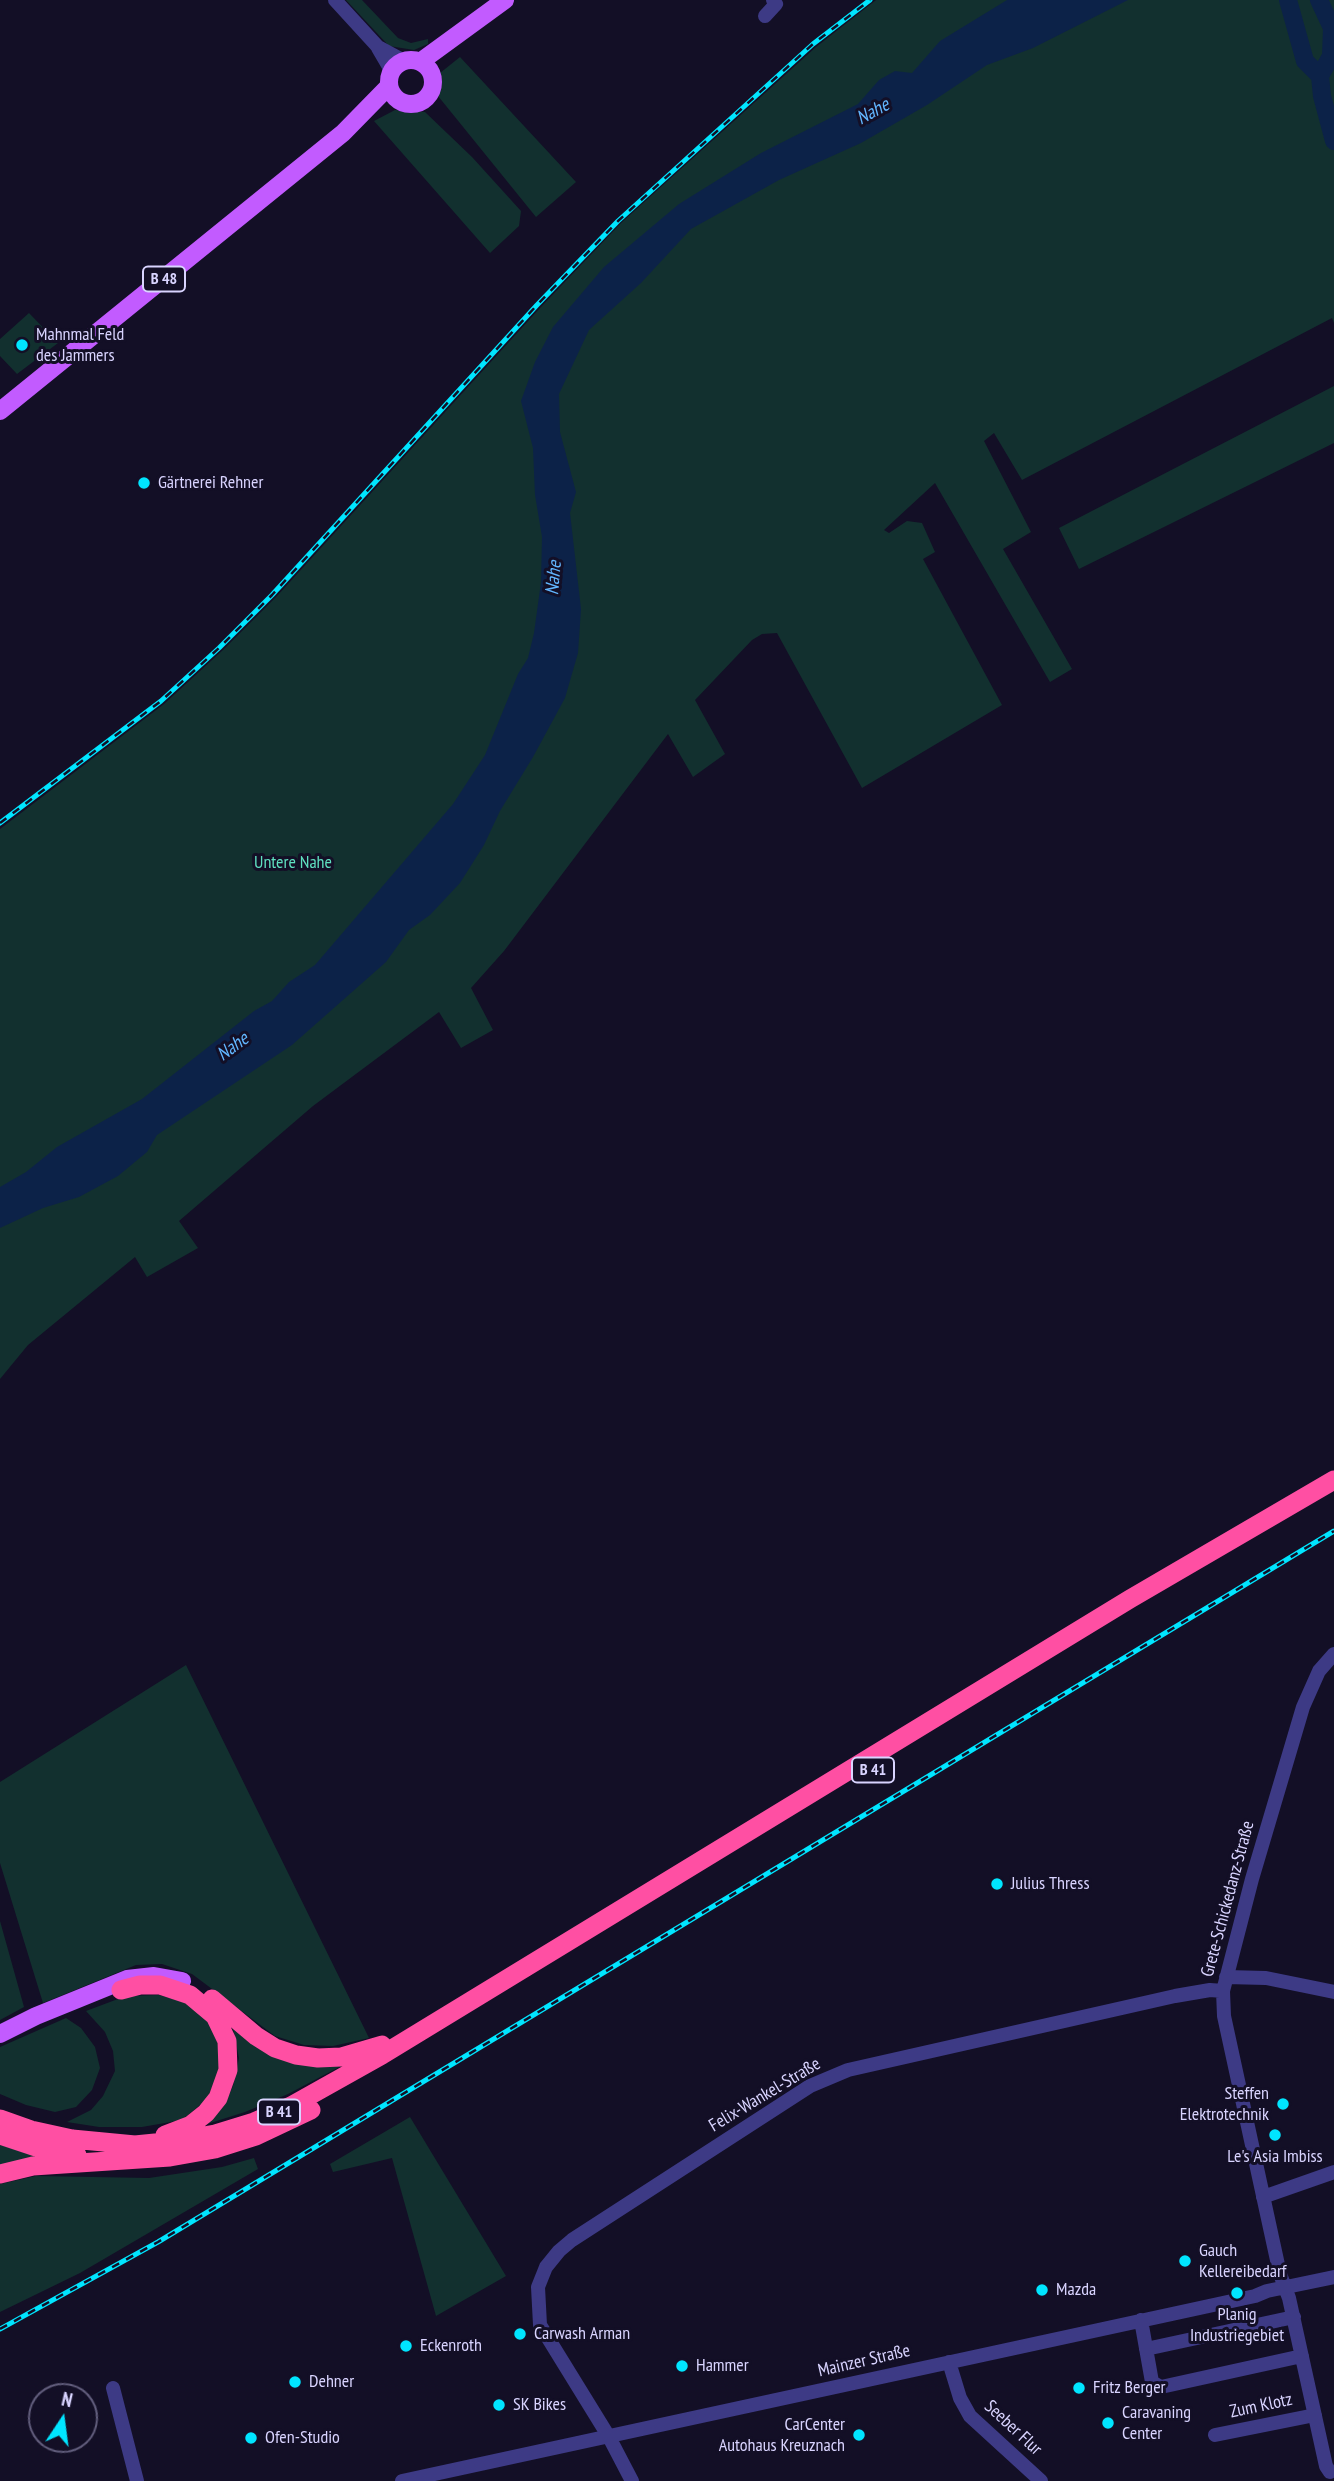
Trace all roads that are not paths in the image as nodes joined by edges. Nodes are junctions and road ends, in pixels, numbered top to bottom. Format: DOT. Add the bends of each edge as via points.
graph roads {
  1 [pos="335,0"];
  2 [pos="505,0"];
  3 [pos="773,0"];
  4 [pos="765,16"];
  5 [pos="408,71"];
  6 [pos="400,102"];
  7 [pos="343,133"];
  8 [pos="0,411"];
  9 [pos="1334,1480"];
  10 [pos="1334,1494"];
  11 [pos="1334,1654"];
  12 [pos="182,1981"];
  13 [pos="1225,1984"];
  14 [pos="121,1990"];
  15 [pos="1334,1992"];
  16 [pos="0,2036"];
  17 [pos="407,2038"];
  18 [pos="0,2119"];
  19 [pos="0,2135"];
  20 [pos="129,2152"];
  21 [pos="1334,2172"];
  22 [pos="0,2175"];
  23 [pos="1263,2197"];
  24 [pos="1334,2277"];
  25 [pos="1284,2287"];
  26 [pos="1294,2317"];
  27 [pos="1141,2320"];
  28 [pos="1146,2349"];
  29 [pos="1302,2356"];
  30 [pos="949,2362"];
  31 [pos="113,2388"];
  32 [pos="1315,2415"];
  33 [pos="1215,2435"];
  34 [pos="609,2438"];
  35 [pos="1328,2474"];
  36 [pos="137,2481"];
  37 [pos="402,2481"];
  38 [pos="632,2481"];
  39 [pos="1041,2481"];
  1 -- 5 [label="street" via="378,47"];
  2 -- 5 [label="main road, B 48" via="442,61"];
  3 -- 4 [label="street" via="776,4"];
  5 -- 6 [label="main road" via="393,95"];
  5 -- 6 [label="main road" via="433,88 427,99 416,104"];
  5 -- 7 [label="main road, B 48"];
  6 -- 7 [label="main road, B 48"];
  7 -- 8 [label="main road, B 48"];
  9 -- 17 [label="highway, B 41"];
  10 -- 20 [label="highway, B 41" via="313,2109 215,2149 170,2157"];
  11 -- 13 [label="street, Grete-Schickedanz-Straße" via="1319,1671 1303,1706"];
  12 -- 16 [label="main road, B 41" via="154,1976 127,1979 36,2015"];
  12 -- 17 [label="highway, B 41" via="209,1996 265,2043 296,2055 341,2057"];
  13 -- 15 [label="street, Felix-Wankel-Straße" via="1266,1978"];
  13 -- 23 [label="street, Grete-Schickedanz-Straße" via="1224,2016"];
  13 -- 34 [label="street, Felix-Wankel-Straße" via="848,2070 810,2086 572,2240 546,2267 538,2287 540,2325"];
  14 -- 16 [label="main road, B 41"];
  14 -- 20 [label="highway, B 41" via="160,1985 190,1995 215,2016 229,2050 226,2080 213,2106 191,2125"];
  17 -- 20 [label="highway, B 41" via="272,2115 234,2129"];
  18 -- 20 [label="highway, B 41"];
  19 -- 20 [label="highway, B 41" via="57,2152"];
  20 -- 22 [label="highway, B 41"];
  21 -- 23 [label="street"];
  23 -- 25 [label="street, Grete-Schickedanz-Straße"];
  24 -- 25 [label="street, Mainzer Straße"];
  25 -- 26 [label="street, Zum Klotz"];
  25 -- 27 [label="street, Mainzer Straße"];
  26 -- 28 [label="street"];
  26 -- 29 [label="street, Zum Klotz"];
  27 -- 28 [label="street"];
  27 -- 30 [label="street, Mainzer Straße"];
  28 -- 29 [label="street" via="1152,2382 1161,2387"];
  29 -- 32 [label="street, Zum Klotz"];
  30 -- 34 [label="street, Mainzer Straße"];
  30 -- 39 [label="street, Seeber Flur" via="970,2416"];
  31 -- 36 [label="street"];
  32 -- 33 [label="street, Zum Klotz"];
  32 -- 35 [label="street, Zum Klotz"];
  34 -- 37 [label="street, Mainzer Straße"];
  34 -- 38 [label="street"];
}
